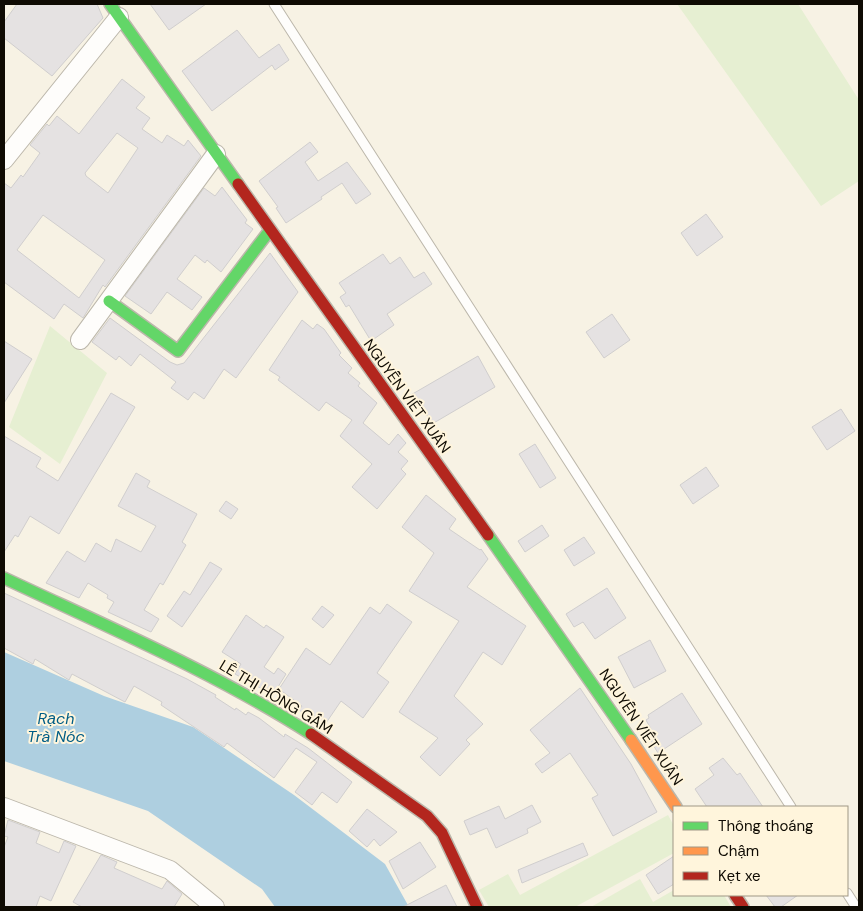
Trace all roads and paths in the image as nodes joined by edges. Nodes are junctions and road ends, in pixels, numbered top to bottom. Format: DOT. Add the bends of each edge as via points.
graph roads {
  1 [pos="274,4"];
  2 [pos="114,11"];
  3 [pos="216,154"];
  4 [pos="4,160"];
  5 [pos="270,230"];
  6 [pos="109,301"];
  7 [pos="80,340"];
  8 [pos="4,578"];
  9 [pos="675,806"];
  10 [pos="790,806"];
  11 [pos="4,807"];
  12 [pos="848,895"];
  13 [pos="736,896"];
  14 [pos="215,907"];
  15 [pos="477,907"];
  16 [pos="743,907"];
  17 [pos="856,907"];
  1 -- 10 [label="lane"];
  2 -- 3 [label="street, NGUYỄN VIẾT XUÂN"];
  2 -- 4 [label="street"];
  3 -- 5 [label="street, NGUYỄN VIẾT XUÂN"];
  3 -- 6 [label="street"];
  5 -- 6 [label="street" via="178,352"];
  5 -- 9 [label="street, NGUYỄN VIẾT XUÂN" via="588,676"];
  6 -- 7 [label="street"];
  8 -- 15 [label="street, LÊ THỊ HỒNG GẤM" via="193,667 316,737 426,816 442,833"];
  11 -- 14 [label="street" via="170,870"];
  12 -- 17 [label="lane"];
  13 -- 16 [label="street"];
}
